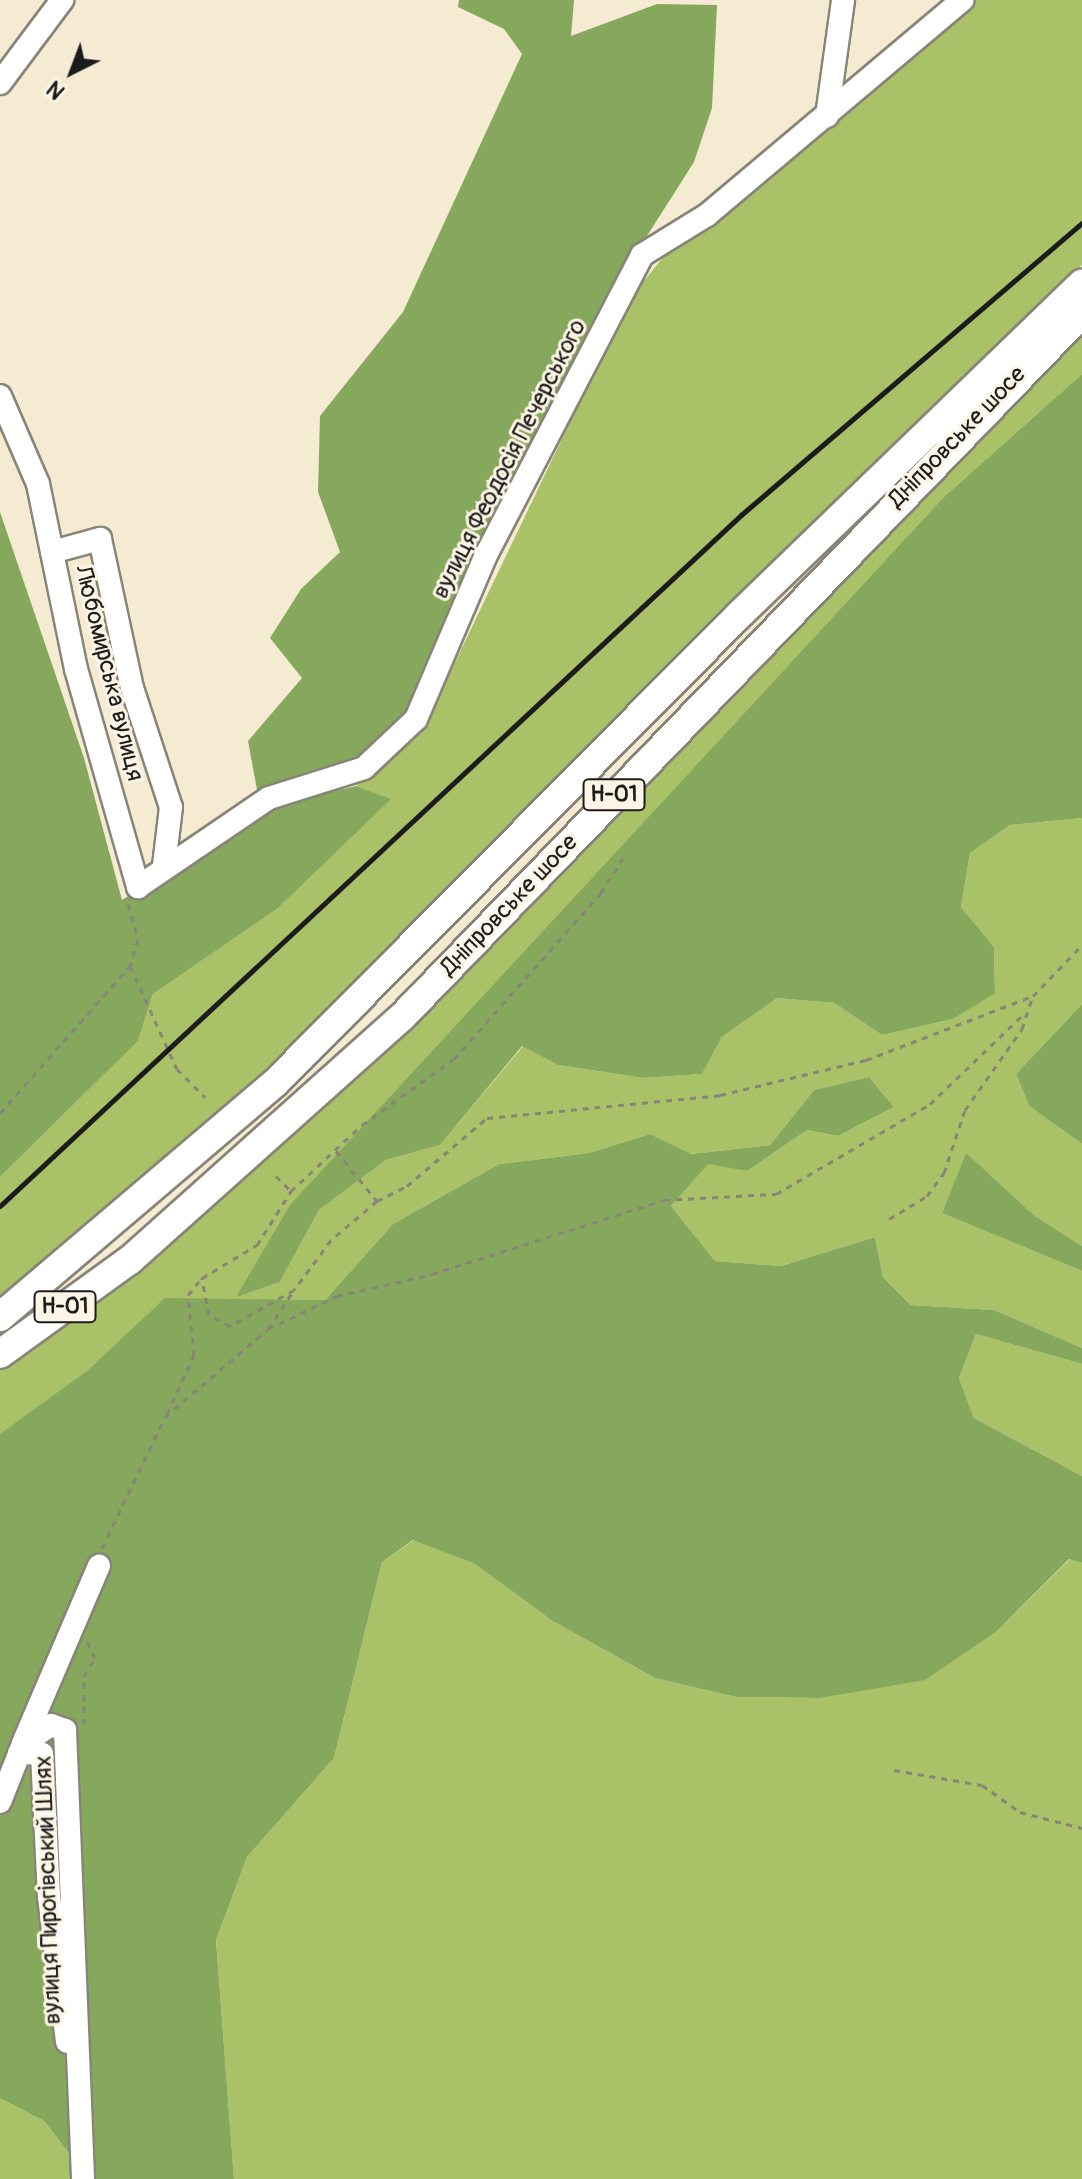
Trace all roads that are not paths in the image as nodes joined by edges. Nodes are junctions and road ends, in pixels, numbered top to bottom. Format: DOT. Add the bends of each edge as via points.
graph roads {
  1 [pos="62,0"];
  2 [pos="843,0"];
  3 [pos="962,0"];
  4 [pos="0,83"];
  5 [pos="827,116"];
  6 [pos="1082,284"];
  7 [pos="1082,313"];
  8 [pos="0,396"];
  9 [pos="52,552"];
  10 [pos="164,866"];
  11 [pos="0,1317"];
  12 [pos="0,1354"];
  13 [pos="99,1566"];
  14 [pos="21,1748"];
  15 [pos="0,1802"];
  16 [pos="82,2108"];
  17 [pos="83,2179"];
  1 -- 4 [label="street"];
  2 -- 5 [label="street"];
  3 -- 5 [label="street, вулиця Феодосія Печерського"];
  5 -- 10 [label="street, вулиця Феодосія Печерського" via="707,215 642,255 486,555 416,719 364,768 269,798"];
  6 -- 11 [label="main road, Дніпровське шосе / Н-01" via="739,615 276,1082"];
  7 -- 12 [label="main road, Дніпровське шосе / Н-01" via="402,1017 130,1260"];
  8 -- 9 [label="street, Любомирська вулиця" via="38,484"];
  9 -- 10 [label="street, Любомирська вулиця" via="76,669 138,887"];
  9 -- 10 [label="street" via="100,539 132,688 171,807"];
  13 -- 14 [label="street"];
  14 -- 15 [label="street, вулиця Пирогівський Шлях"];
  14 -- 16 [label="street, вулиця Пирогівський Шлях" via="42,1754 49,1897"];
  14 -- 16 [label="street, вулиця Пирогівський Шлях" via="51,1725 65,1730 70,1746"];
  16 -- 17 [label="street, вулиця Пирогівський Шлях"];
}
